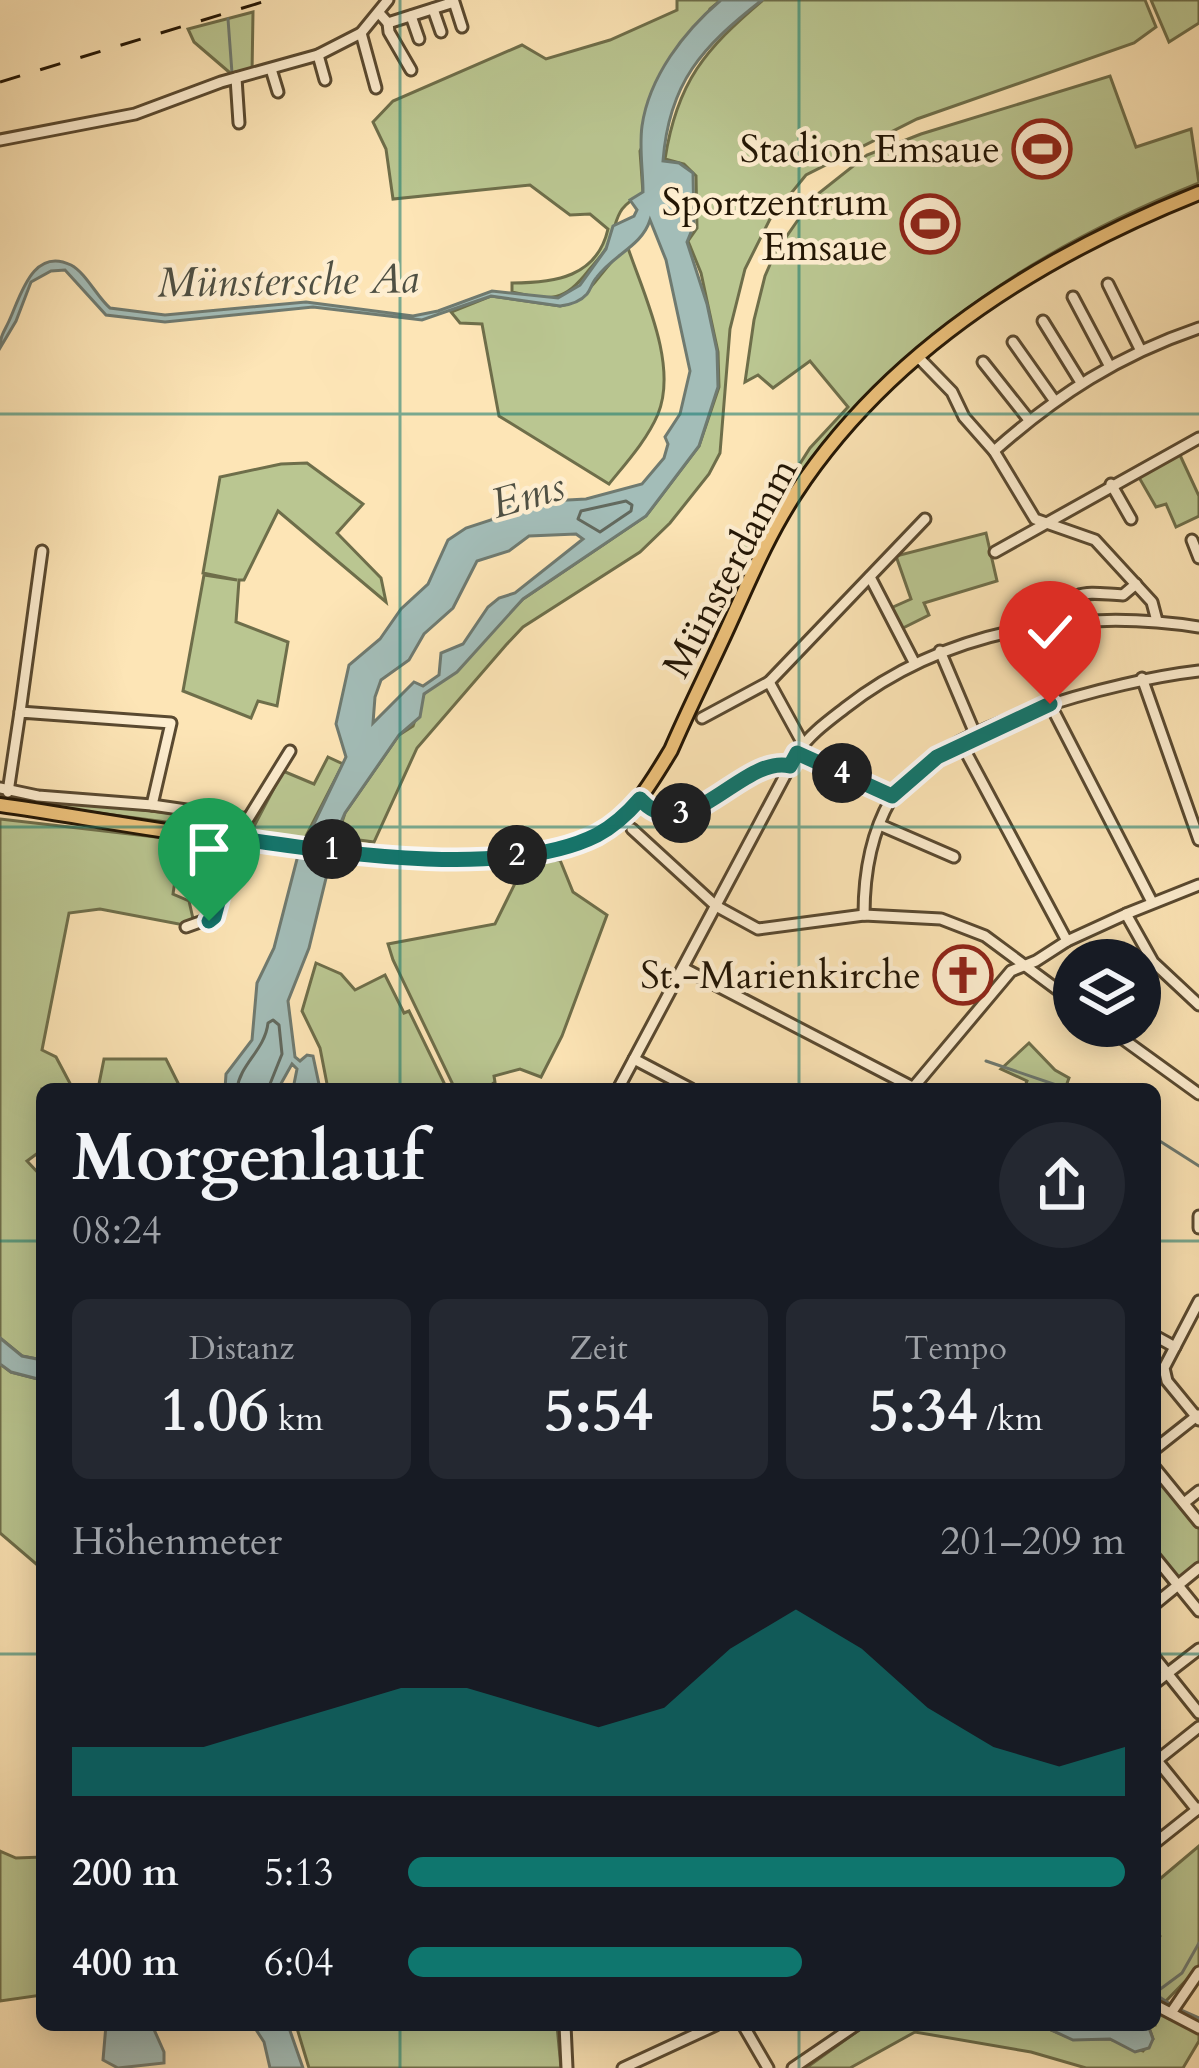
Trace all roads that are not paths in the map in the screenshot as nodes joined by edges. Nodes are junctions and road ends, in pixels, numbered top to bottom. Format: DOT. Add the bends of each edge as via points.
graph roads {
  1 [pos="388,0"];
  2 [pos="458,1"];
  3 [pos="433,9"];
  4 [pos="379,13"];
  5 [pos="411,16"];
  6 [pos="388,23"];
  7 [pos="462,27"];
  8 [pos="361,32"];
  9 [pos="441,32"];
  10 [pos="419,39"];
  11 [pos="318,55"];
  12 [pos="271,68"];
  13 [pos="411,70"];
  14 [pos="236,78"];
  15 [pos="325,80"];
  16 [pos="376,88"];
  17 [pos="278,92"];
  18 [pos="239,123"];
  19 [pos="0,140"];
  20 [pos="1199,193"];
  21 [pos="1108,284"];
  22 [pos="1073,297"];
  23 [pos="1043,321"];
  24 [pos="1199,328"];
  25 [pos="1013,342"];
  26 [pos="1140,349"];
  27 [pos="918,357"];
  28 [pos="983,362"];
  29 [pos="1109,365"];
  30 [pos="1081,381"];
  31 [pos="1054,400"];
  32 [pos="1029,420"];
  33 [pos="1199,438"];
  34 [pos="994,452"];
  35 [pos="1111,484"];
  36 [pos="925,519"];
  37 [pos="1131,519"];
  38 [pos="1044,524"];
  39 [pos="1192,540"];
  40 [pos="42,551"];
  41 [pos="994,552"];
  42 [pos="1199,558"];
  43 [pos="870,577"];
  44 [pos="1136,584"];
  45 [pos="1157,621"];
  46 [pos="1058,626"];
  47 [pos="1199,627"];
  48 [pos="940,651"];
  49 [pos="914,662"];
  50 [pos="1199,671"];
  51 [pos="1142,678"];
  52 [pos="769,682"];
  53 [pos="1050,704"];
  54 [pos="20,712"];
  55 [pos="702,718"];
  56 [pos="976,736"];
  57 [pos="961,743"];
  58 [pos="800,748"];
  59 [pos="290,751"];
  60 [pos="790,766"];
  61 [pos="4,790"];
  62 [pos="892,796"];
  63 [pos="640,799"];
  64 [pos="0,805"];
  65 [pos="152,805"];
  66 [pos="244,818"];
  67 [pos="880,825"];
  68 [pos="632,829"];
  69 [pos="238,838"];
  70 [pos="1199,840"];
  71 [pos="954,857"];
  72 [pos="1199,885"];
  73 [pos="1152,902"];
  74 [pos="716,905"];
  75 [pos="1126,914"];
  76 [pos="864,915"];
  77 [pos="186,927"];
  78 [pos="1066,939"];
  79 [pos="1071,939"];
  80 [pos="1053,952"];
  81 [pos="1024,964"];
  82 [pos="683,968"];
  83 [pos="1053,987"];
  84 [pos="1199,1004"];
  85 [pos="1134,1047"];
  86 [pos="634,1059"];
  87 [pos="621,1083"];
  88 [pos="680,1083"];
  89 [pos="903,1083"];
  90 [pos="919,1083"];
  91 [pos="1199,1094"];
  92 [pos="1199,1216"];
  93 [pos="1199,1228"];
  94 [pos="1199,1301"];
  95 [pos="1187,1325"];
  96 [pos="1199,1330"];
  97 [pos="1161,1339"];
  98 [pos="1175,1347"];
  99 [pos="1198,1417"];
  100 [pos="1161,1445"];
  101 [pos="1161,1475"];
  102 [pos="1199,1491"];
  103 [pos="1184,1503"];
  104 [pos="1199,1522"];
  105 [pos="1161,1564"];
  106 [pos="1199,1568"];
  107 [pos="1178,1585"];
  108 [pos="1161,1599"];
  109 [pos="1199,1612"];
  110 [pos="1199,1649"];
  111 [pos="1161,1666"];
  112 [pos="1167,1673"];
  113 [pos="1161,1678"];
  114 [pos="1199,1713"];
  115 [pos="1199,1727"];
  116 [pos="1161,1757"];
  117 [pos="1161,1767"];
  118 [pos="1198,1809"];
  119 [pos="1161,1838"];
  120 [pos="1199,1972"];
  121 [pos="1161,2008"];
  122 [pos="1171,2013"];
  123 [pos="1199,2028"];
  124 [pos="565,2031"];
  125 [pos="703,2031"];
  126 [pos="746,2031"];
  127 [pos="847,2031"];
  128 [pos="568,2068"];
  129 [pos="622,2068"];
  130 [pos="768,2068"];
  131 [pos="794,2068"];
  1 -- 4 [label="street"];
  2 -- 3 [label="street"];
  2 -- 7 [label="street"];
  3 -- 5 [label="street"];
  3 -- 9 [label="street"];
  4 -- 6 [label="street"];
  4 -- 8 [label="street"];
  5 -- 6 [label="street"];
  5 -- 10 [label="street"];
  6 -- 13 [label="street"];
  8 -- 11 [label="street"];
  8 -- 16 [label="street"];
  11 -- 12 [label="street"];
  11 -- 15 [label="street"];
  12 -- 14 [label="street"];
  12 -- 17 [label="street"];
  14 -- 18 [label="street"];
  14 -- 19 [label="street" via="134,114"];
  20 -- 27 [label="main road, Münsterdamm" via="1017,280"];
  21 -- 26 [label="street"];
  22 -- 29 [label="street"];
  23 -- 30 [label="street"];
  24 -- 26 [label="street"];
  25 -- 31 [label="street"];
  26 -- 29 [label="street"];
  27 -- 34 [label="street"];
  27 -- 63 [label="main road, Münsterdamm" via="861,411 794,495"];
  28 -- 32 [label="street"];
  29 -- 30 [label="street"];
  30 -- 31 [label="street"];
  31 -- 32 [label="street"];
  32 -- 34 [label="street"];
  33 -- 35 [label="street"];
  34 -- 38 [label="street"];
  35 -- 37 [label="street"];
  35 -- 38 [label="street"];
  36 -- 43 [label="street"];
  38 -- 41 [label="street"];
  38 -- 44 [label="street" via="1095,541"];
  39 -- 42 [label="street"];
  40 -- 54 [label="street"];
  43 -- 49 [label="street"];
  43 -- 52 [label="street"];
  44 -- 45 [label="street"];
  44 -- 46 [label="street" via="1118,596 1078,595 1060,610"];
  45 -- 46 [label="street"];
  45 -- 47 [label="street"];
  46 -- 48 [label="street"];
  48 -- 49 [label="street"];
  48 -- 56 [label="street"];
  49 -- 58 [label="street"];
  50 -- 51 [label="street"];
  51 -- 53 [label="street"];
  51 -- 70 [label="street"];
  52 -- 55 [label="street"];
  52 -- 58 [label="street"];
  53 -- 56 [label="street"];
  53 -- 73 [label="street"];
  54 -- 61 [label="street"];
  54 -- 65 [label="street" via="170,723"];
  56 -- 57 [label="street"];
  57 -- 62 [label="street"];
  57 -- 78 [label="street"];
  58 -- 60 [label="street"];
  58 -- 62 [label="street"];
  59 -- 66 [label="street"];
  60 -- 63 [label="street" via="772,765 676,814"];
  60 -- 74 [label="street"];
  61 -- 65 [label="street"];
  62 -- 67 [label="street"];
  63 -- 69 [label="main road, Münsterdamm" via="608,829 575,844 504,857"];
  64 -- 69 [label="main road, Münsterdamm"];
  65 -- 66 [label="street"];
  66 -- 69 [label="street"];
  67 -- 71 [label="street"];
  67 -- 76 [label="street"];
  68 -- 74 [label="street"];
  69 -- 77 [label="street" via="214,917"];
  72 -- 73 [label="street"];
  73 -- 75 [label="street"];
  74 -- 76 [label="street" via="758,929"];
  74 -- 82 [label="street"];
  75 -- 79 [label="street"];
  75 -- 84 [label="street" via="1153,962"];
  76 -- 81 [label="street" via="966,927"];
  80 -- 81 [label="street"];
  81 -- 83 [label="street"];
  81 -- 90 [label="street" via="1004,977"];
  82 -- 86 [label="street"];
  82 -- 89 [label="street"];
  85 -- 91 [label="street"];
  86 -- 87 [label="street"];
  86 -- 88 [label="street"];
  92 -- 93 [label="street"];
  94 -- 95 [label="street"];
  95 -- 96 [label="street"];
  95 -- 98 [label="street"];
  97 -- 98 [label="street"];
  98 -- 99 [label="street" via="1167,1381"];
  99 -- 100 [label="street"];
  101 -- 103 [label="street"];
  102 -- 103 [label="street"];
  103 -- 104 [label="street"];
  105 -- 107 [label="street"];
  106 -- 107 [label="street"];
  107 -- 108 [label="street"];
  107 -- 109 [label="street"];
  110 -- 112 [label="street"];
  111 -- 112 [label="street"];
  112 -- 113 [label="street"];
  112 -- 114 [label="street"];
  115 -- 116 [label="street"];
  117 -- 118 [label="street"];
  118 -- 119 [label="street"];
  120 -- 122 [label="street"];
  121 -- 122 [label="street"];
  122 -- 123 [label="street"];
  124 -- 128 [label="street"];
  125 -- 129 [label="street"];
  126 -- 130 [label="street"];
  127 -- 131 [label="street"];
}
